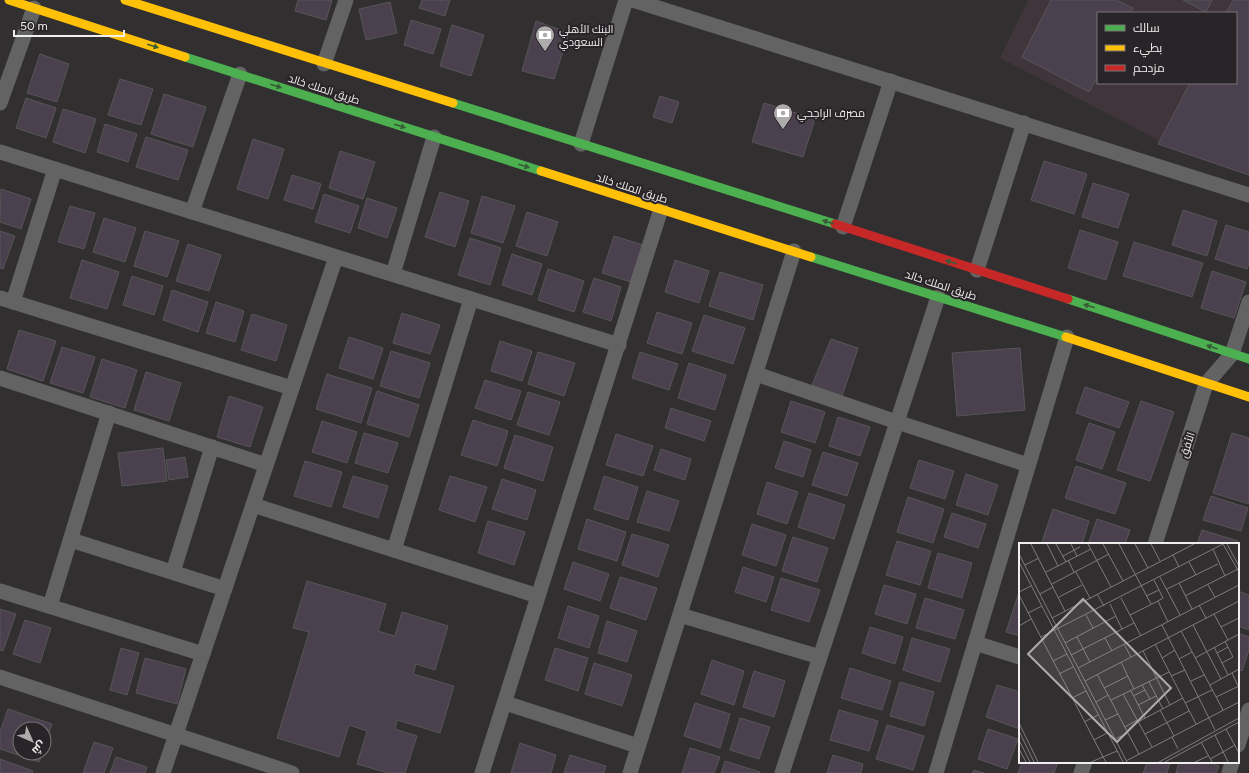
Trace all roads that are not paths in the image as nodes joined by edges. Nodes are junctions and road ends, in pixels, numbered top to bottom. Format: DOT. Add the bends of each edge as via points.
graph roads {
  1 [pos="9,0"];
  2 [pos="346,0"];
  3 [pos="626,0"];
  4 [pos="633,0"];
  5 [pos="133,1"];
  6 [pos="34,8"];
  7 [pos="324,64"];
  8 [pos="240,74"];
  9 [pos="891,81"];
  10 [pos="0,103"];
  11 [pos="1024,123"];
  12 [pos="434,137"];
  13 [pos="581,144"];
  14 [pos="0,152"];
  15 [pos="55,169"];
  16 [pos="1249,195"];
  17 [pos="662,209"];
  18 [pos="192,212"];
  19 [pos="843,227"];
  20 [pos="794,251"];
  21 [pos="336,257"];
  22 [pos="977,270"];
  23 [pos="393,274"];
  24 [pos="938,297"];
  25 [pos="471,299"];
  26 [pos="6,300"];
  27 [pos="1249,302"];
  28 [pos="1067,337"];
  29 [pos="619,344"];
  30 [pos="1232,354"];
  31 [pos="1249,359"];
  32 [pos="756,374"];
  33 [pos="0,378"];
  34 [pos="1206,384"];
  35 [pos="292,388"];
  36 [pos="1249,397"];
  37 [pos="109,414"];
  38 [pos="897,422"];
  39 [pos="212,447"];
  40 [pos="266,465"];
  41 [pos="1028,465"];
  42 [pos="253,505"];
  43 [pos="71,540"];
  44 [pos="1155,543"];
  45 [pos="394,550"];
  46 [pos="173,572"];
  47 [pos="225,589"];
  48 [pos="0,591"];
  49 [pos="538,596"];
  50 [pos="50,606"];
  51 [pos="680,615"];
  52 [pos="975,643"];
  53 [pos="203,654"];
  54 [pos="820,657"];
  55 [pos="1019,657"];
  56 [pos="0,677"];
  57 [pos="505,703"];
  58 [pos="1249,710"];
  59 [pos="176,735"];
  60 [pos="1239,741"];
  61 [pos="638,746"];
  62 [pos="1085,763"];
  63 [pos="1232,763"];
  64 [pos="163,773"];
  65 [pos="292,773"];
  66 [pos="482,773"];
  67 [pos="630,773"];
  68 [pos="782,773"];
  69 [pos="936,773"];
  70 [pos="1081,773"];
  71 [pos="1229,773"];
  1 -- 6 [label="main road, طريق الملك خالد"];
  2 -- 7 [label="street"];
  3 -- 13 [label="street"];
  4 -- 9 [label="street"];
  5 -- 7 [label="main road"];
  6 -- 8 [label="main road, طريق الملك خالد, one-way"];
  6 -- 10 [label="street"];
  7 -- 13 [label="main road"];
  8 -- 12 [label="main road, طريق الملك خالد, one-way"];
  8 -- 18 [label="street"];
  9 -- 11 [label="street"];
  9 -- 19 [label="street"];
  11 -- 16 [label="street"];
  11 -- 22 [label="street"];
  12 -- 17 [label="main road, طريق الملك خالد, one-way"];
  12 -- 23 [label="street"];
  19 -- 13 [label="main road, one-way"];
  14 -- 15 [label="street"];
  15 -- 18 [label="street"];
  15 -- 26 [label="street"];
  17 -- 20 [label="main road, طريق الملك خالد"];
  17 -- 29 [label="street"];
  18 -- 21 [label="street"];
  22 -- 19 [label="main road, one-way"];
  20 -- 24 [label="main road, طريق الملك خالد"];
  20 -- 32 [label="street"];
  21 -- 23 [label="street"];
  21 -- 35 [label="street"];
  30 -- 22 [label="main road, one-way"];
  23 -- 25 [label="street"];
  24 -- 28 [label="main road, طريق الملك خالد"];
  24 -- 38 [label="street"];
  25 -- 29 [label="street"];
  25 -- 45 [label="street"];
  26 -- 35 [label="street"];
  27 -- 30 [label="street"];
  28 -- 34 [label="main road, طريق الملك خالد"];
  28 -- 41 [label="street"];
  29 -- 49 [label="street"];
  30 -- 31 [label="main road"];
  30 -- 34 [label="street, الأفق"];
  32 -- 38 [label="street"];
  32 -- 51 [label="street"];
  33 -- 37 [label="street"];
  34 -- 36 [label="main road, طريق الملك خالد"];
  34 -- 44 [label="street, الأفق"];
  35 -- 40 [label="street"];
  37 -- 39 [label="street"];
  37 -- 43 [label="street"];
  38 -- 41 [label="street"];
  38 -- 54 [label="street"];
  39 -- 40 [label="street"];
  39 -- 46 [label="street"];
  40 -- 42 [label="street"];
  41 -- 52 [label="street"];
  42 -- 45 [label="street"];
  42 -- 47 [label="street"];
  43 -- 46 [label="street"];
  43 -- 50 [label="street"];
  45 -- 49 [label="street"];
  46 -- 47 [label="street"];
  47 -- 53 [label="street"];
  48 -- 50 [label="street"];
  49 -- 57 [label="street"];
  50 -- 53 [label="street"];
  51 -- 54 [label="street"];
  51 -- 61 [label="street"];
  52 -- 55 [label="street"];
  52 -- 69 [label="street"];
  53 -- 59 [label="street"];
  54 -- 68 [label="street"];
  56 -- 59 [label="street"];
  57 -- 61 [label="street"];
  57 -- 66 [label="street"];
  58 -- 60 [label="street"];
  59 -- 64 [label="street"];
  59 -- 65 [label="street"];
  61 -- 67 [label="street"];
  62 -- 70 [label="street"];
  63 -- 71 [label="street"];
}
